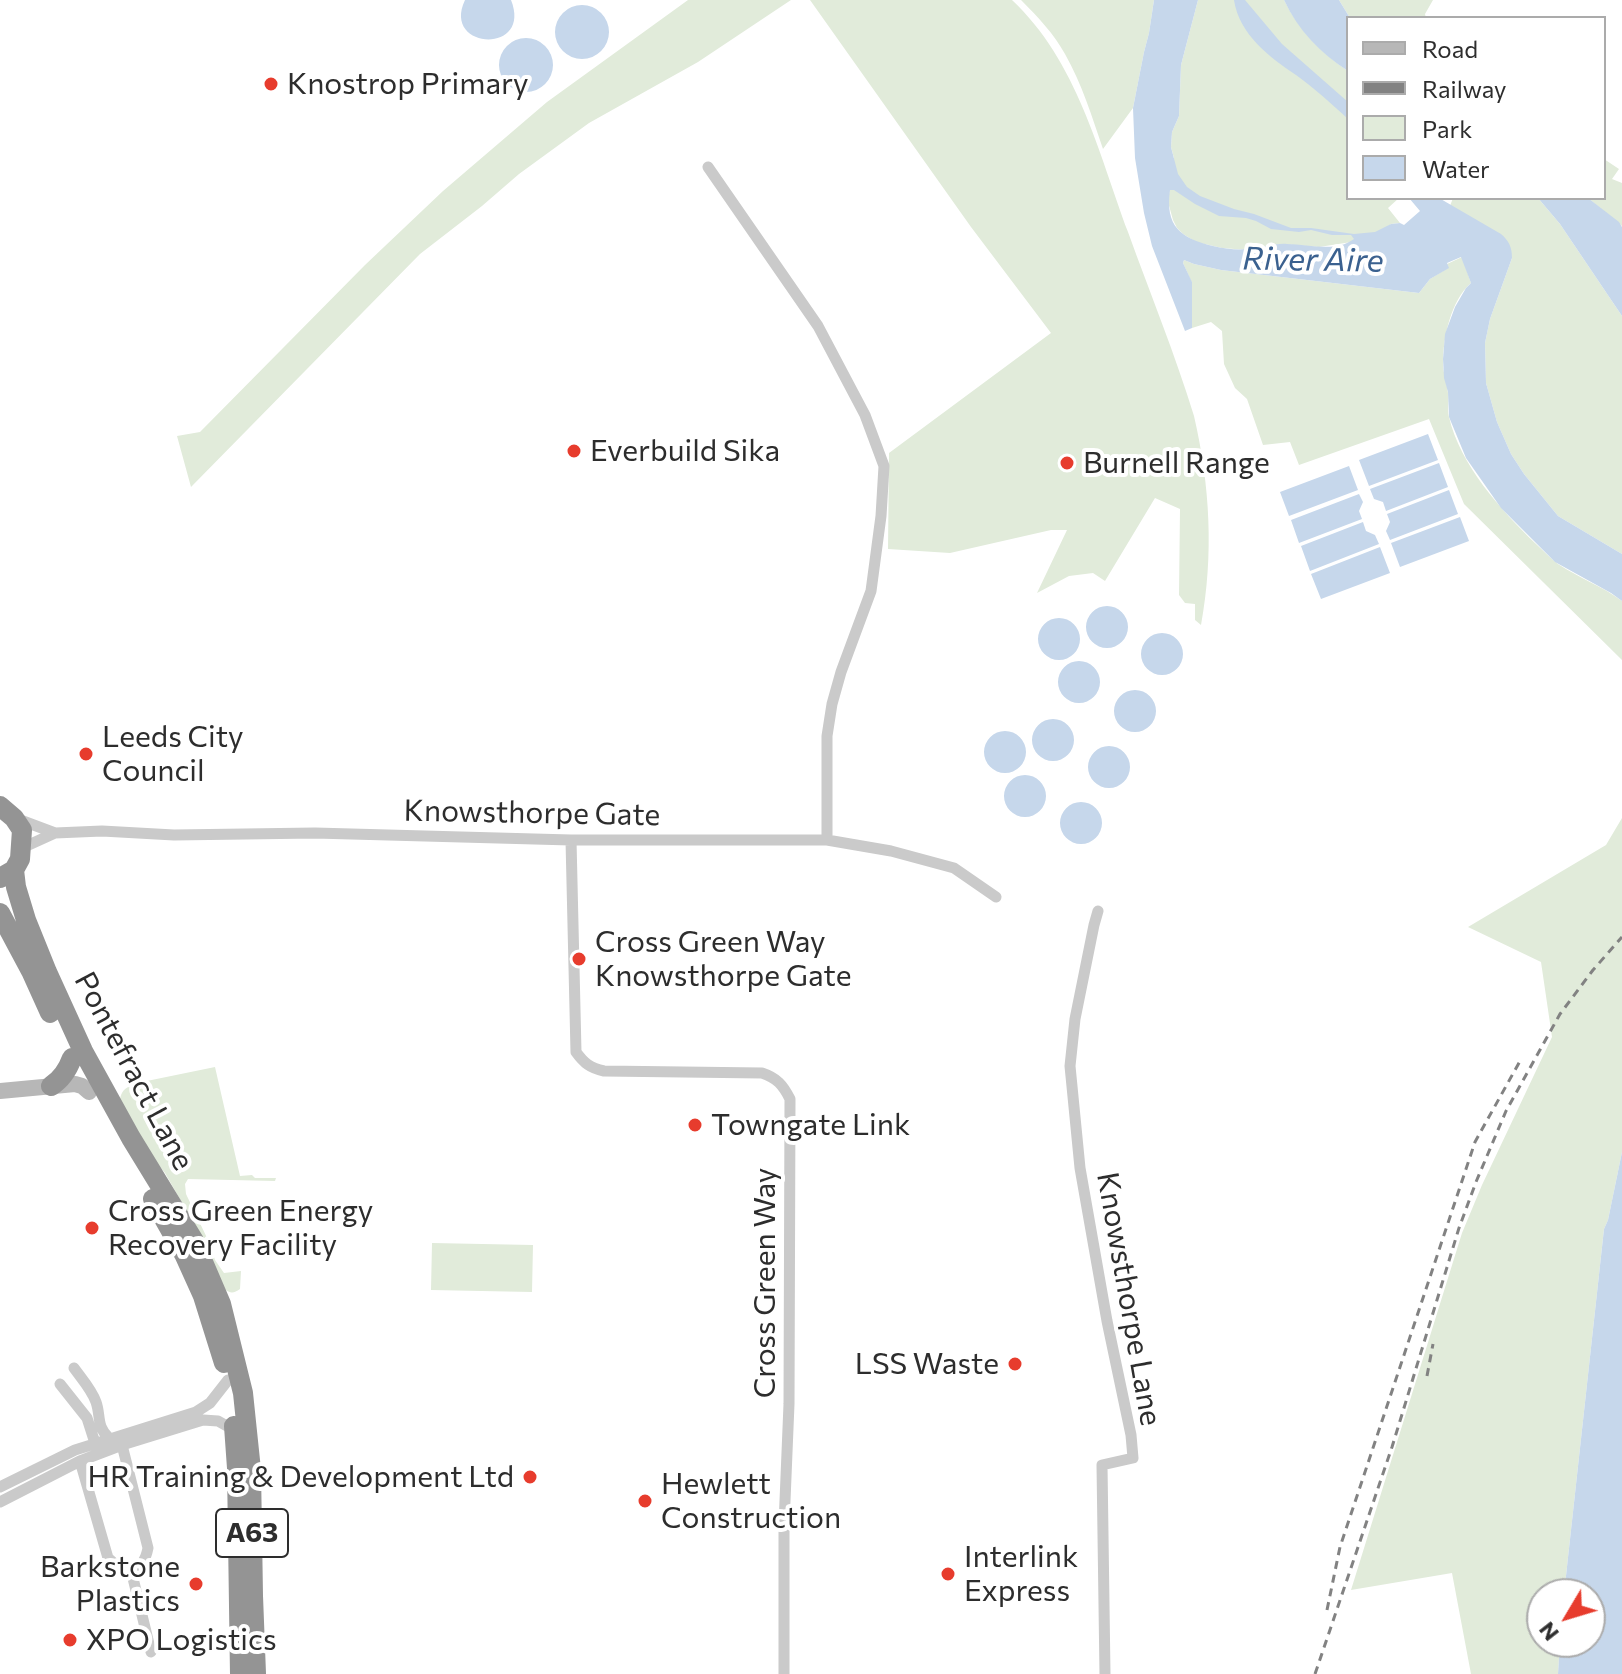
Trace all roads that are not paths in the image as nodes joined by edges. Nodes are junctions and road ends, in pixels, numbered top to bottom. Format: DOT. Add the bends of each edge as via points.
graph roads {
  1 [pos="708,167"];
  2 [pos="7,812"];
  3 [pos="55,833"];
  4 [pos="571,840"];
  5 [pos="827,840"];
  6 [pos="22,848"];
  7 [pos="7,874"];
  8 [pos="996,897"];
  9 [pos="1098,911"];
  10 [pos="0,913"];
  11 [pos="72,1058"];
  12 [pos="119,1075"];
  13 [pos="51,1086"];
  14 [pos="0,1091"];
  15 [pos="89,1092"];
  16 [pos="109,1100"];
  17 [pos="74,1368"];
  18 [pos="228,1380"];
  19 [pos="60,1384"];
  20 [pos="234,1430"];
  21 [pos="109,1438"];
  22 [pos="91,1444"];
  23 [pos="122,1445"];
  24 [pos="80,1461"];
  25 [pos="0,1487"];
  26 [pos="0,1502"];
  27 [pos="131,1570"];
  28 [pos="151,1652"];
  29 [pos="240,1674"];
  30 [pos="256,1674"];
  31 [pos="784,1674"];
  32 [pos="1105,1674"];
  1 -- 5 [label="street" via="818,326 865,415 884,466 871,591 841,672 827,736"];
  2 -- 3 [label="street, Knowsthorpe Gate"];
  2 -- 6 [label="highway" via="22,830"];
  3 -- 4 [label="street, Knowsthorpe Gate"];
  3 -- 6 [label="street, Knowsthorpe Gate"];
  4 -- 5 [label="street, Knowsthorpe Gate"];
  4 -- 31 [label="street, Cross Green Way" via="576,1052 583,1061 604,1071 762,1073 775,1077 790,1099"];
  5 -- 8 [label="street, Knowsthorpe Gate" via="954,868"];
  6 -- 7 [label="highway, A63"];
  7 -- 16 [label="highway, Pontefract Lane / A63"];
  9 -- 32 [label="street, Knowsthorpe Lane" via="1070,1066 1080,1168 1133,1458 1102,1465"];
  10 -- 11 [label="highway, Pontefract Lane / A63"];
  11 -- 13 [label="highway"];
  11 -- 15 [label="highway, Pontefract Lane / A63"];
  12 -- 16 [label="highway"];
  13 -- 14 [label="street"];
  13 -- 15 [label="street" via="75,1084"];
  15 -- 18 [label="highway, Pontefract Lane / A63" via="184,1254 203,1296"];
  16 -- 30 [label="highway, Pontefract Lane / A63" via="228,1301 250,1458"];
  17 -- 21 [label="street" via="97,1403 98,1420"];
  18 -- 20 [label="highway, Pontefract Lane / A63"];
  18 -- 21 [label="street" via="196,1412"];
  19 -- 22 [label="street" via="87,1418"];
  20 -- 23 [label="street" via="203,1420"];
  20 -- 29 [label="highway, Pontefract Lane / A63"];
  21 -- 22 [label="street"];
  22 -- 23 [label="street"];
  22 -- 24 [label="street"];
  22 -- 25 [label="street"];
  23 -- 24 [label="street"];
  23 -- 27 [label="street" via="148,1548 146,1561"];
  24 -- 26 [label="street"];
  24 -- 27 [label="street" via="108,1558"];
  27 -- 28 [label="street"];
}
